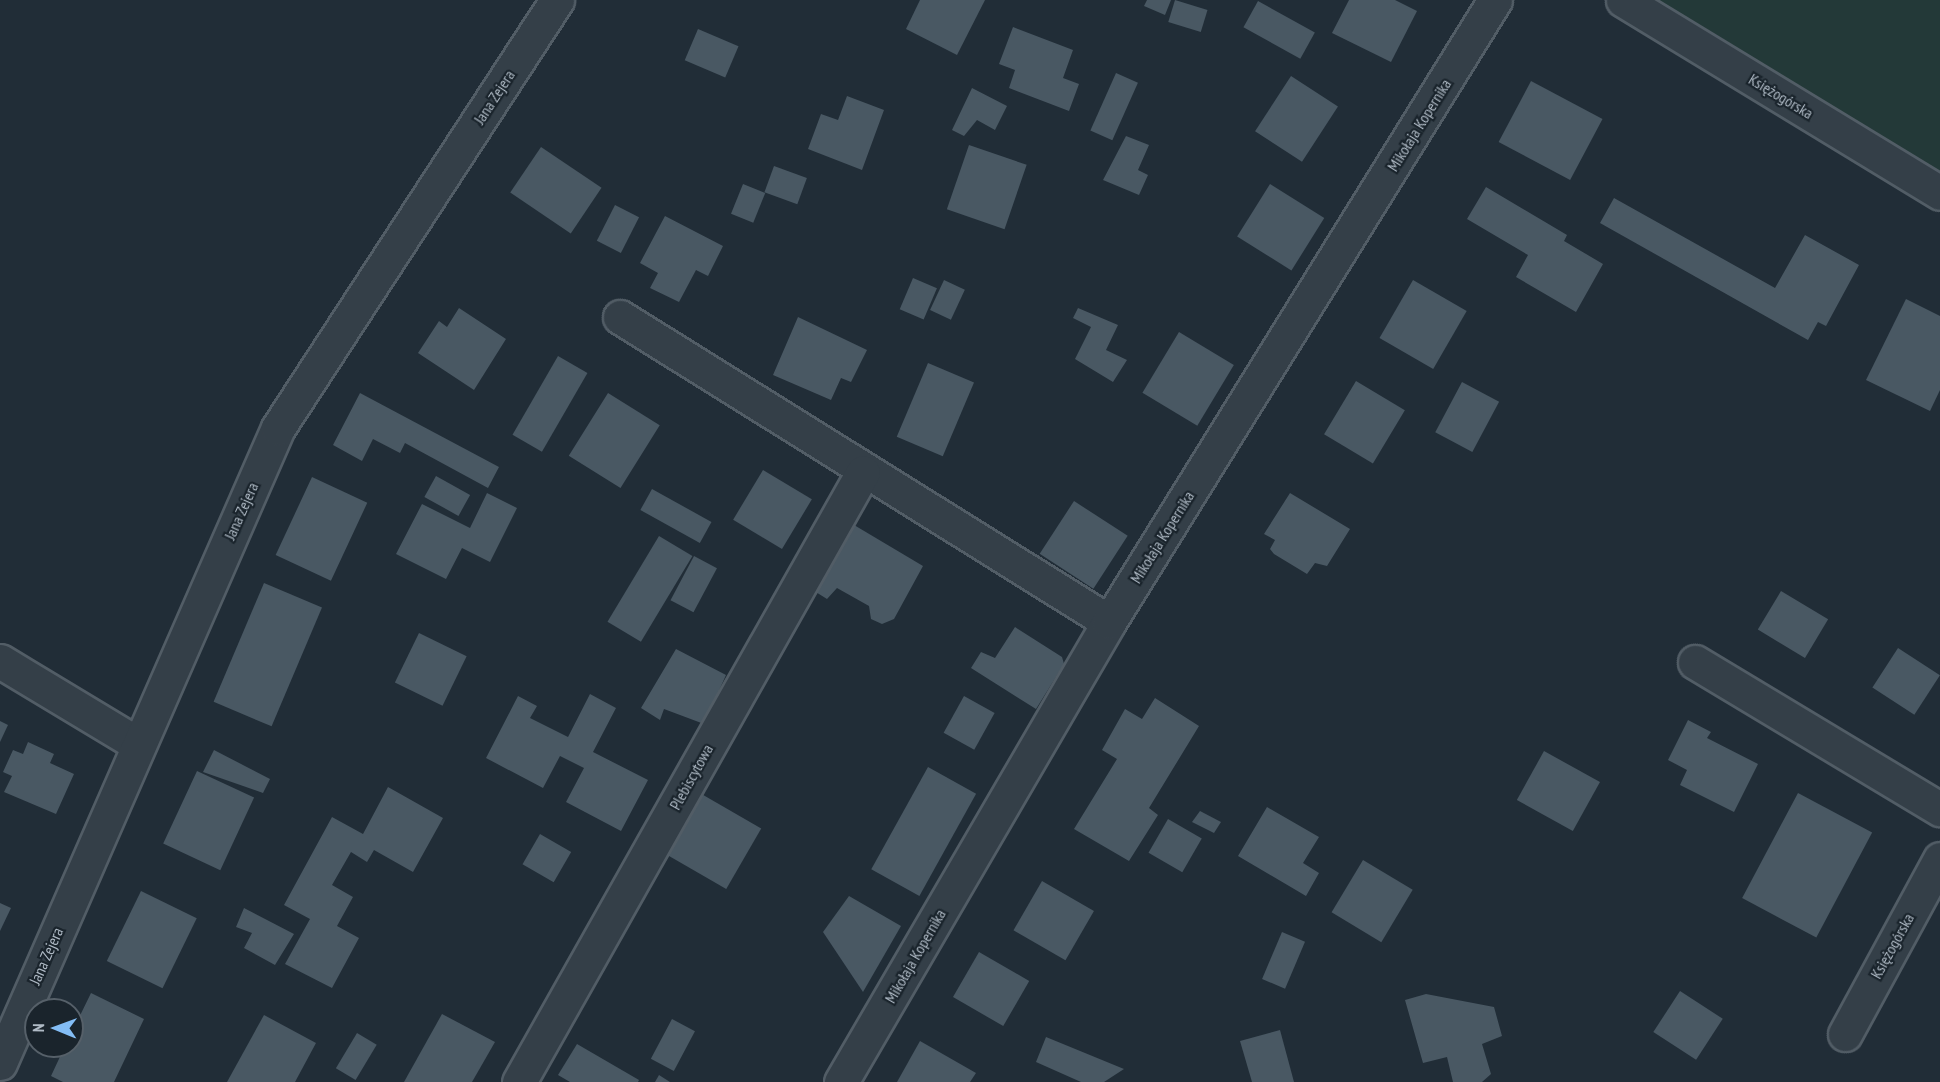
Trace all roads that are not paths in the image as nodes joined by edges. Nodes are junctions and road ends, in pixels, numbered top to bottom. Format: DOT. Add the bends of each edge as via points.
graph roads {
  1 [pos="557,0"];
  2 [pos="1496,0"];
  3 [pos="1623,0"];
  4 [pos="1940,193"];
  5 [pos="620,317"];
  6 [pos="863,472"];
  7 [pos="1109,622"];
  8 [pos="0,661"];
  9 [pos="1695,662"];
  10 [pos="139,745"];
  11 [pos="1940,809"];
  12 [pos="1940,859"];
  13 [pos="1845,1034"];
  14 [pos="0,1063"];
  15 [pos="519,1082"];
  16 [pos="841,1082"];
  1 -- 10 [label="street, Jana Zejera" via="278,429"];
  2 -- 7 [label="street, Mikołaja Kopernika"];
  3 -- 4 [label="street, Księżogórska"];
  5 -- 6 [label="street"];
  6 -- 7 [label="street"];
  6 -- 15 [label="street, Plebiscytowa"];
  7 -- 16 [label="street, Mikołaja Kopernika"];
  8 -- 10 [label="street"];
  9 -- 11 [label="street"];
  10 -- 14 [label="street, Jana Zejera"];
  12 -- 13 [label="street, Księżogórska"];
}
